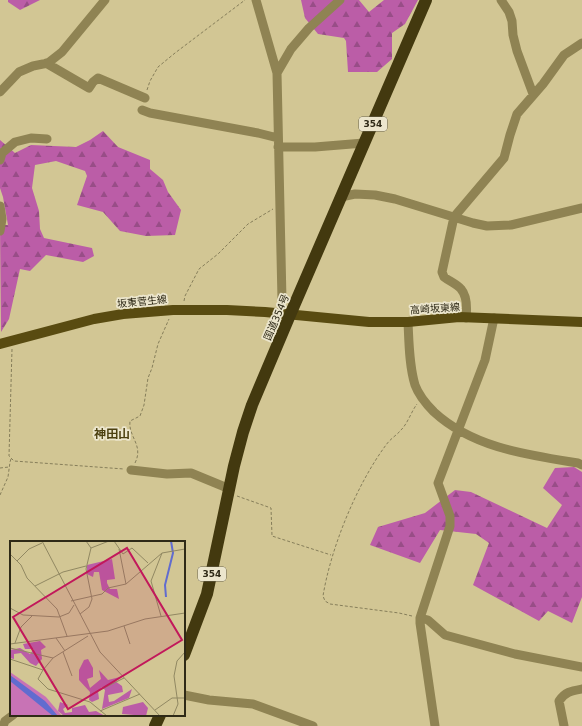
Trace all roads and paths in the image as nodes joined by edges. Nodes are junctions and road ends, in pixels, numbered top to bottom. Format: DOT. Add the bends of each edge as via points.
graph roads {
  1 [pos="105,0"];
  2 [pos="245,0"];
  3 [pos="256,0"];
  4 [pos="340,0"];
  5 [pos="426,0"];
  6 [pos="501,0"];
  7 [pos="582,43"];
  8 [pos="46,63"];
  9 [pos="276,73"];
  10 [pos="0,92"];
  11 [pos="534,94"];
  12 [pos="145,98"];
  13 [pos="142,110"];
  14 [pos="47,139"];
  15 [pos="278,143"];
  16 [pos="364,144"];
  17 [pos="0,155"];
  18 [pos="341,197"];
  19 [pos="280,205"];
  20 [pos="0,206"];
  21 [pos="582,208"];
  22 [pos="454,218"];
  23 [pos="0,231"];
  24 [pos="282,300"];
  25 [pos="178,310"];
  26 [pos="290,315"];
  27 [pos="466,318"];
  28 [pos="494,318"];
  29 [pos="408,322"];
  30 [pos="582,322"];
  31 [pos="12,340"];
  32 [pos="0,344"];
  33 [pos="421,398"];
  34 [pos="457,431"];
  35 [pos="11,458"];
  36 [pos="582,464"];
  37 [pos="9,466"];
  38 [pos="0,468"];
  39 [pos="131,470"];
  40 [pos="229,490"];
  41 [pos="0,495"];
  42 [pos="332,555"];
  43 [pos="420,618"];
  44 [pos="185,652"];
  45 [pos="582,667"];
  46 [pos="582,689"];
  47 [pos="185,695"];
  48 [pos="13,716"];
  49 [pos="160,716"];
  50 [pos="1,726"];
  51 [pos="156,726"];
  52 [pos="313,726"];
  53 [pos="435,726"];
  54 [pos="564,726"];
  1 -- 8 [label="street" via="62,52"];
  2 -- 12 [label="path" via="158,67"];
  3 -- 9 [label="street"];
  4 -- 9 [label="street" via="309,28 291,49"];
  5 -- 16 [label="highway, 国道354号 / 354"];
  6 -- 11 [label="street" via="512,20 517,51"];
  7 -- 11 [label="street" via="564,55"];
  8 -- 10 [label="street" via="19,72"];
  8 -- 12 [label="street" via="89,88 98,78"];
  9 -- 15 [label="street"];
  11 -- 22 [label="street" via="517,114 504,158"];
  13 -- 15 [label="street" via="258,133"];
  14 -- 17 [label="street" via="31,138 15,142"];
  15 -- 16 [label="street" via="314,147"];
  15 -- 19 [label="street"];
  16 -- 18 [label="highway, 国道354号 / 354"];
  18 -- 22 [label="street" via="355,194 375,195"];
  18 -- 26 [label="highway, 国道354号 / 354"];
  19 -- 24 [label="street"];
  19 -- 25 [label="path" via="248,224 199,269"];
  20 -- 23 [label="street"];
  21 -- 22 [label="street" via="511,225 473,224"];
  22 -- 27 [label="street" via="442,272 444,277 460,287 463,292 467,309"];
  25 -- 26 [label="main road, 坂東菅生線" via="232,310"];
  25 -- 31 [label="main road, 坂東菅生線" via="123,314"];
  25 -- 39 [label="path" via="158,344 140,416 130,421 130,430 138,451"];
  26 -- 29 [label="main road, 高崎坂東線" via="369,322"];
  26 -- 40 [label="highway, 国道354号 / 354" via="243,432"];
  27 -- 28 [label="main road, 高崎坂東線"];
  27 -- 29 [label="main road, 高崎坂東線"];
  28 -- 30 [label="main road, 高崎坂東線"];
  28 -- 34 [label="street" via="485,360"];
  29 -- 33 [label="street" via="410,361 415,385"];
  31 -- 32 [label="main road, 坂東菅生線"];
  31 -- 35 [label="path" via="9,456"];
  33 -- 34 [label="street"];
  33 -- 42 [label="path" via="402,430 387,443 376,460 355,498"];
  34 -- 36 [label="street" via="496,446"];
  34 -- 43 [label="street" via="438,483 450,516 450,526"];
  35 -- 37 [label="path"];
  35 -- 39 [label="path" via="14,461"];
  37 -- 38 [label="path"];
  37 -- 41 [label="path" via="8,478"];
  39 -- 40 [label="street" via="167,474 190,473"];
  40 -- 42 [label="path" via="244,499 271,508 272,536"];
  40 -- 44 [label="highway, 国道354号 / 354" via="207,594"];
  42 -- 43 [label="path" via="323,596 325,601 330,604"];
  43 -- 45 [label="street" via="428,620 445,635 515,654"];
  43 -- 53 [label="street"];
  46 -- 54 [label="street" via="564,694 559,701"];
  47 -- 52 [label="street" via="253,704"];
  48 -- 50 [label="street"];
  49 -- 51 [label="highway"];
}
